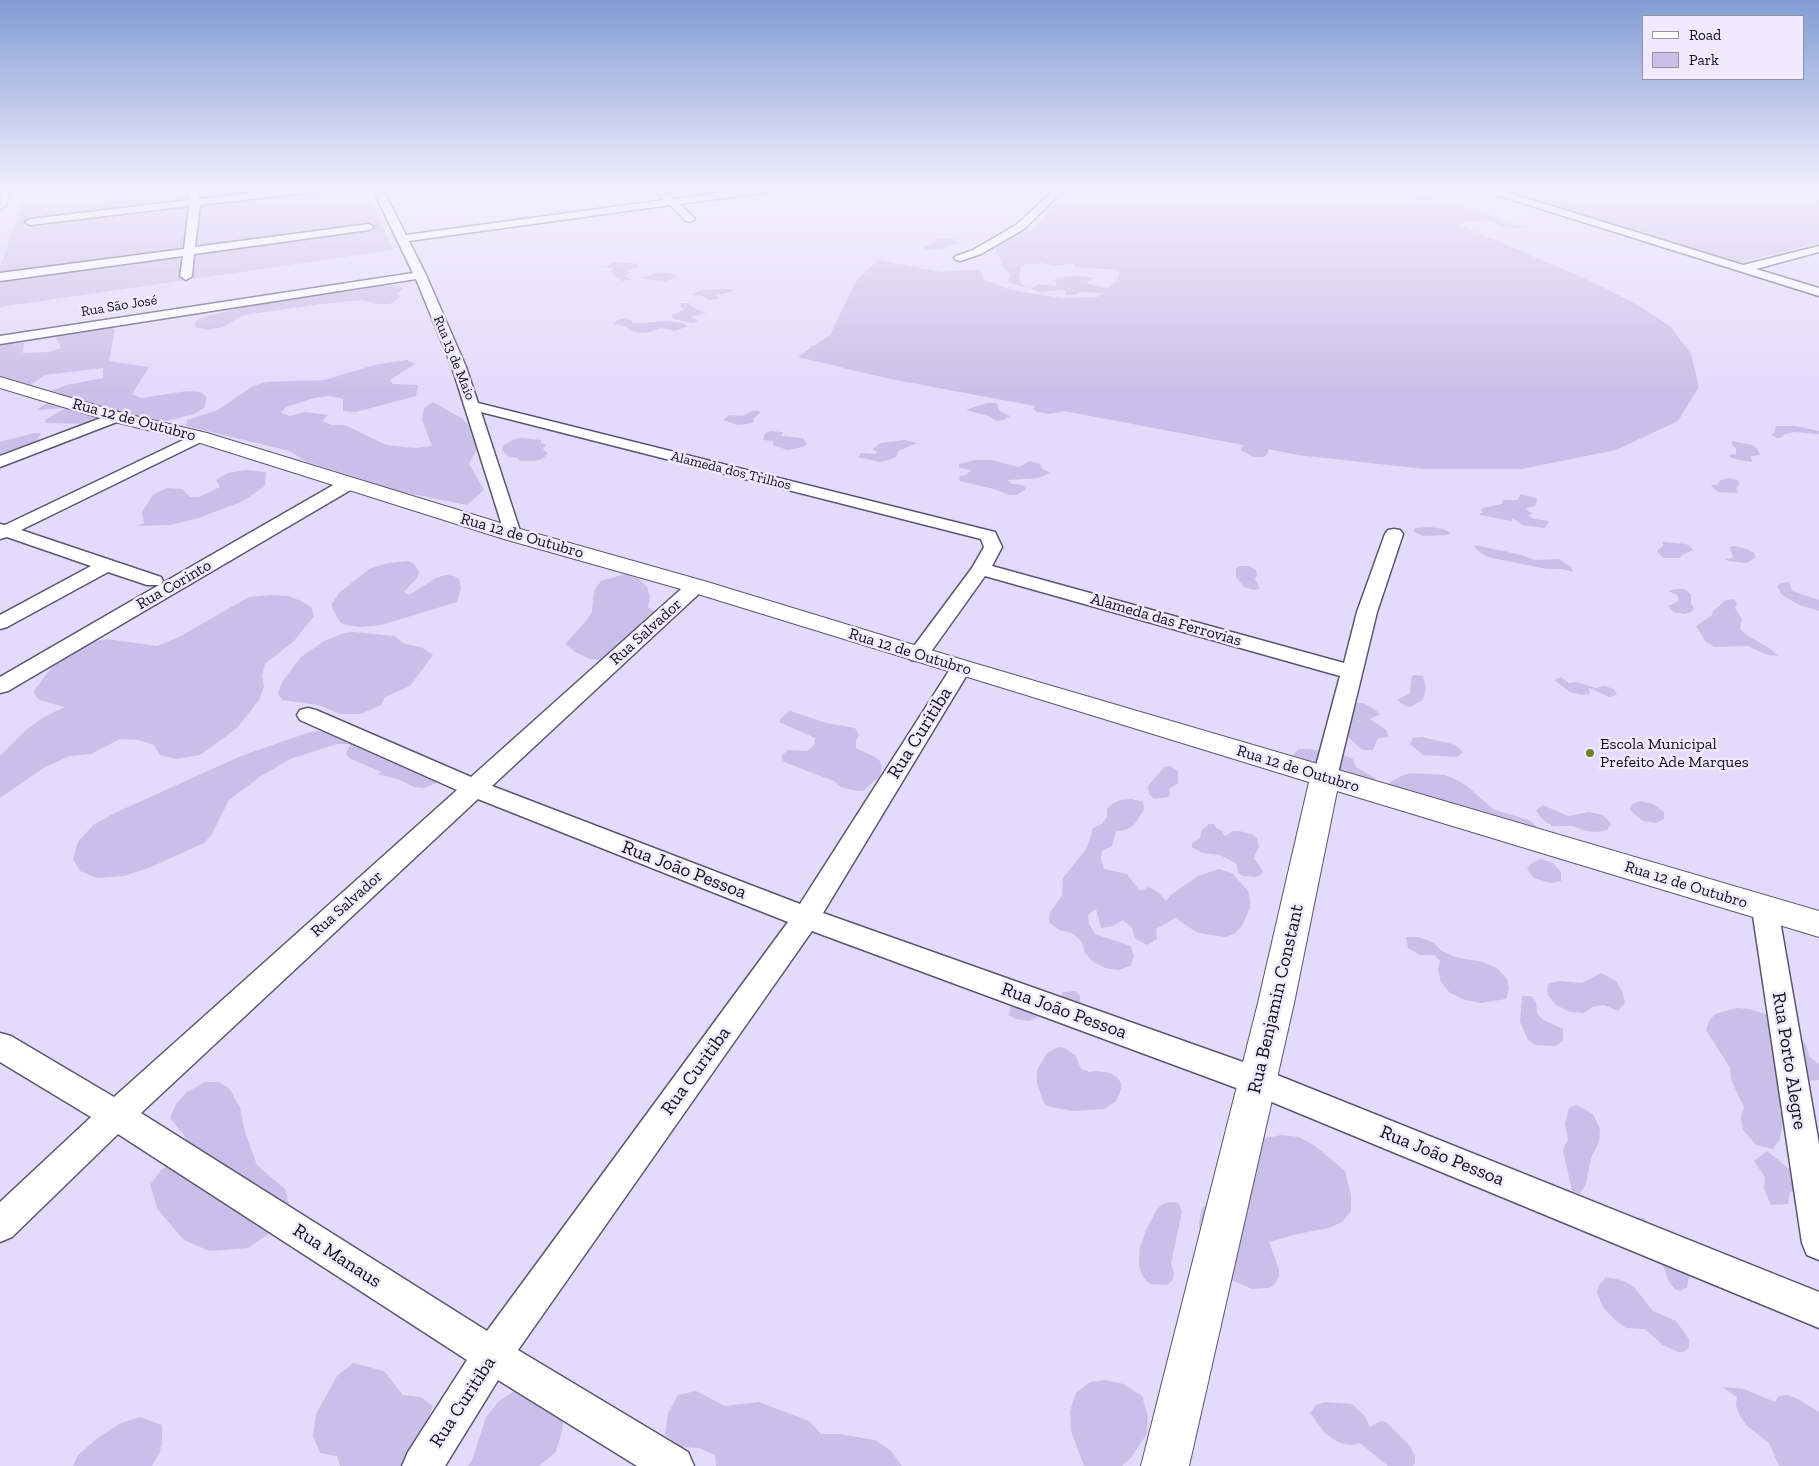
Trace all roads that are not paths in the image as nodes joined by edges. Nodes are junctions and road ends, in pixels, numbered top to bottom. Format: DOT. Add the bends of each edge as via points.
graph roads {
  1 [pos="156,256"];
  2 [pos="188,256"];
  3 [pos="411,256"];
  4 [pos="964,256"];
  5 [pos="1706,256"];
  6 [pos="1790,256"];
  7 [pos="960,258"];
  8 [pos="1744,268"];
  9 [pos="420,275"];
  10 [pos="186,276"];
  11 [pos="0,277"];
  12 [pos="1819,292"];
  13 [pos="0,340"];
  14 [pos="0,382"];
  15 [pos="473,406"];
  16 [pos="117,417"];
  17 [pos="200,437"];
  18 [pos="0,462"];
  19 [pos="348,484"];
  20 [pos="2,532"];
  21 [pos="512,534"];
  22 [pos="1394,534"];
  23 [pos="106,565"];
  24 [pos="981,569"];
  25 [pos="154,581"];
  26 [pos="696,586"];
  27 [pos="0,622"];
  28 [pos="918,656"];
  29 [pos="960,668"];
  30 [pos="1351,672"];
  31 [pos="0,686"];
  32 [pos="308,715"];
  33 [pos="1325,777"];
  34 [pos="474,788"];
  35 [pos="1765,909"];
  36 [pos="806,918"];
  37 [pos="1819,924"];
  38 [pos="0,1046"];
  39 [pos="1257,1081"];
  40 [pos="116,1115"];
  41 [pos="0,1225"];
  42 [pos="1819,1243"];
  43 [pos="1819,1310"];
  44 [pos="492,1355"];
  45 [pos="422,1466"];
  46 [pos="674,1466"];
  47 [pos="1166,1466"];
  1 -- 11 [label="street"];
  2 -- 10 [label="street"];
  3 -- 9 [label="street, Rua 13 de Maio"];
  4 -- 7 [label="street"];
  5 -- 8 [label="street"];
  6 -- 8 [label="street"];
  8 -- 12 [label="street"];
  9 -- 13 [label="street, Rua São José"];
  9 -- 15 [label="street, Rua 13 de Maio"];
  14 -- 16 [label="main road, Rua 12 de Outubro"];
  15 -- 21 [label="street, Rua 13 de Maio"];
  15 -- 24 [label="street, Alameda dos Trilhos" via="990,536 993,547"];
  16 -- 17 [label="main road, Rua 12 de Outubro"];
  16 -- 18 [label="street"];
  17 -- 19 [label="main road, Rua 12 de Outubro"];
  17 -- 20 [label="street"];
  19 -- 21 [label="main road, Rua 12 de Outubro"];
  19 -- 31 [label="street, Rua Corinto"];
  20 -- 23 [label="street"];
  21 -- 26 [label="main road, Rua 12 de Outubro"];
  22 -- 30 [label="street, Rua Benjamin Constant" via="1367,612"];
  23 -- 25 [label="street"];
  23 -- 27 [label="street"];
  24 -- 28 [label="street"];
  24 -- 30 [label="street, Alameda das Ferrovias"];
  26 -- 28 [label="main road, Rua 12 de Outubro"];
  26 -- 34 [label="street, Rua Salvador"];
  28 -- 29 [label="main road, Rua 12 de Outubro"];
  29 -- 33 [label="main road, Rua 12 de Outubro"];
  29 -- 36 [label="street, Rua Curitiba"];
  30 -- 33 [label="street, Rua Benjamin Constant"];
  32 -- 34 [label="street, Rua João Pessoa"];
  33 -- 35 [label="main road, Rua 12 de Outubro"];
  33 -- 39 [label="main road, Rua Benjamin Constant"];
  34 -- 36 [label="street, Rua João Pessoa"];
  34 -- 40 [label="street, Rua Salvador"];
  35 -- 37 [label="main road, Rua 12 de Outubro"];
  35 -- 42 [label="street, Rua Porto Alegre"];
  36 -- 39 [label="street, Rua João Pessoa"];
  36 -- 44 [label="street, Rua Curitiba"];
  38 -- 40 [label="street, Rua Manaus"];
  39 -- 43 [label="street, Rua João Pessoa"];
  39 -- 47 [label="main road, Rua Benjamin Constant"];
  40 -- 41 [label="street, Rua Salvador"];
  40 -- 44 [label="street, Rua Manaus"];
  44 -- 45 [label="street, Rua Curitiba"];
  44 -- 46 [label="street, Rua Manaus"];
}
